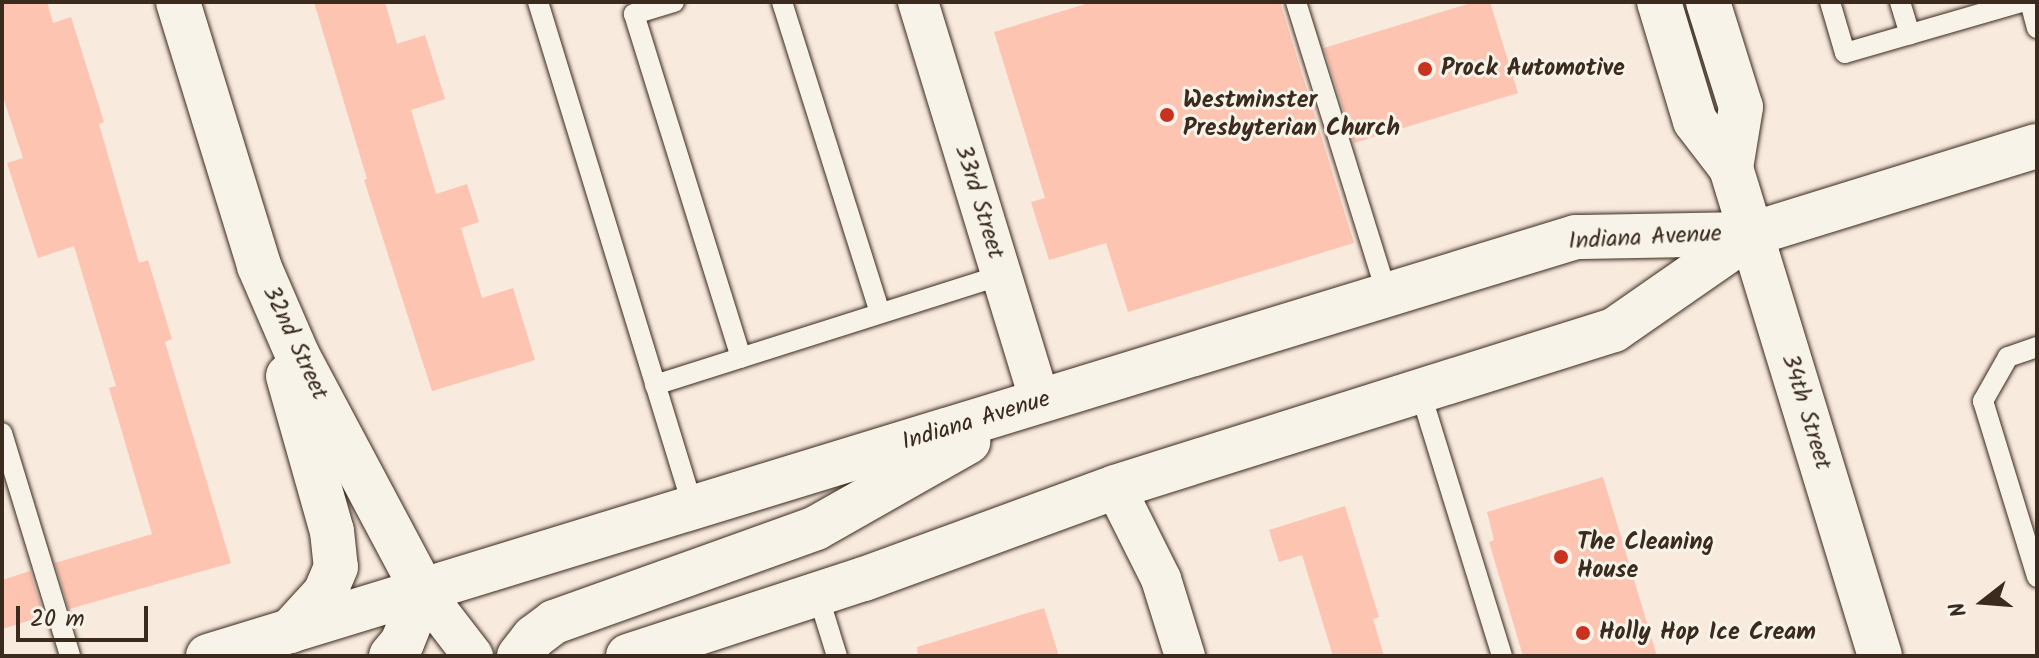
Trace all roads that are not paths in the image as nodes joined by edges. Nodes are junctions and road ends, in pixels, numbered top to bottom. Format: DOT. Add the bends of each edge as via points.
graph roads {
  1 [pos="178,2"];
  2 [pos="538,2"];
  3 [pos="674,2"];
  4 [pos="782,2"];
  5 [pos="918,2"];
  6 [pos="1296,2"];
  7 [pos="1659,2"];
  8 [pos="1708,2"];
  9 [pos="1830,2"];
  10 [pos="1900,2"];
  11 [pos="2022,2"];
  12 [pos="2030,2"];
  13 [pos="1965,10"];
  14 [pos="2037,28"];
  15 [pos="1910,34"];
  16 [pos="2037,146"];
  17 [pos="1731,168"];
  18 [pos="1752,234"];
  19 [pos="259,266"];
  20 [pos="1001,275"];
  21 [pos="1387,295"];
  22 [pos="880,313"];
  23 [pos="2037,347"];
  24 [pos="741,358"];
  25 [pos="655,385"];
  26 [pos="1420,391"];
  27 [pos="1040,401"];
  28 [pos="2,433"];
  29 [pos="1115,487"];
  30 [pos="693,507"];
  31 [pos="2037,577"];
  32 [pos="423,591"];
  33 [pos="818,595"];
  34 [pos="290,631"];
  35 [pos="70,656"];
  36 [pos="208,656"];
  37 [pos="391,656"];
  38 [pos="473,656"];
  39 [pos="519,656"];
  40 [pos="628,656"];
  41 [pos="837,656"];
  42 [pos="1185,656"];
  43 [pos="1502,656"];
  44 [pos="1880,656"];
  1 -- 19 [label="main road, 32nd Street"];
  2 -- 25 [label="lane"];
  3 -- 24 [label="lane" via="634,14"];
  4 -- 22 [label="lane"];
  5 -- 20 [label="street, 33rd Street"];
  6 -- 21 [label="lane"];
  7 -- 17 [label="main road, 34th Street" via="1695,121"];
  8 -- 17 [label="main road, 34th Street" via="1741,107"];
  9 -- 15 [label="lane" via="1845,53"];
  10 -- 15 [label="lane"];
  11 -- 13 [label="lane"];
  12 -- 14 [label="lane"];
  13 -- 15 [label="lane"];
  16 -- 18 [label="main road, Indiana Avenue"];
  17 -- 18 [label="main road, 34th Street"];
  18 -- 21 [label="main road, Indiana Avenue" via="1576,237"];
  18 -- 26 [label="main road, Indiana Avenue" via="1614,330"];
  18 -- 44 [label="main road, 34th Street"];
  19 -- 32 [label="main road, 32nd Street" via="297,354"];
  19 -- 34 [label="main road" via="335,551 332,582"];
  20 -- 22 [label="lane"];
  20 -- 27 [label="street, 33rd Street"];
  21 -- 27 [label="main road, Indiana Avenue"];
  22 -- 24 [label="lane"];
  23 -- 31 [label="lane" via="2008,357 1983,401"];
  24 -- 25 [label="lane"];
  25 -- 30 [label="lane"];
  26 -- 29 [label="main road, Indiana Avenue"];
  26 -- 43 [label="lane"];
  27 -- 30 [label="main road, Indiana Avenue"];
  27 -- 39 [label="main road" via="816,528 554,622"];
  28 -- 35 [label="lane"];
  29 -- 33 [label="main road, Indiana Avenue"];
  29 -- 42 [label="street" via="1161,579"];
  30 -- 32 [label="main road, Indiana Avenue"];
  32 -- 34 [label="main road, Indiana Avenue"];
  32 -- 37 [label="main road" via="402,643"];
  32 -- 38 [label="street, 32nd Street"];
  33 -- 40 [label="main road, Indiana Avenue"];
  33 -- 41 [label="lane"];
  34 -- 36 [label="main road, Indiana Avenue"];
}
